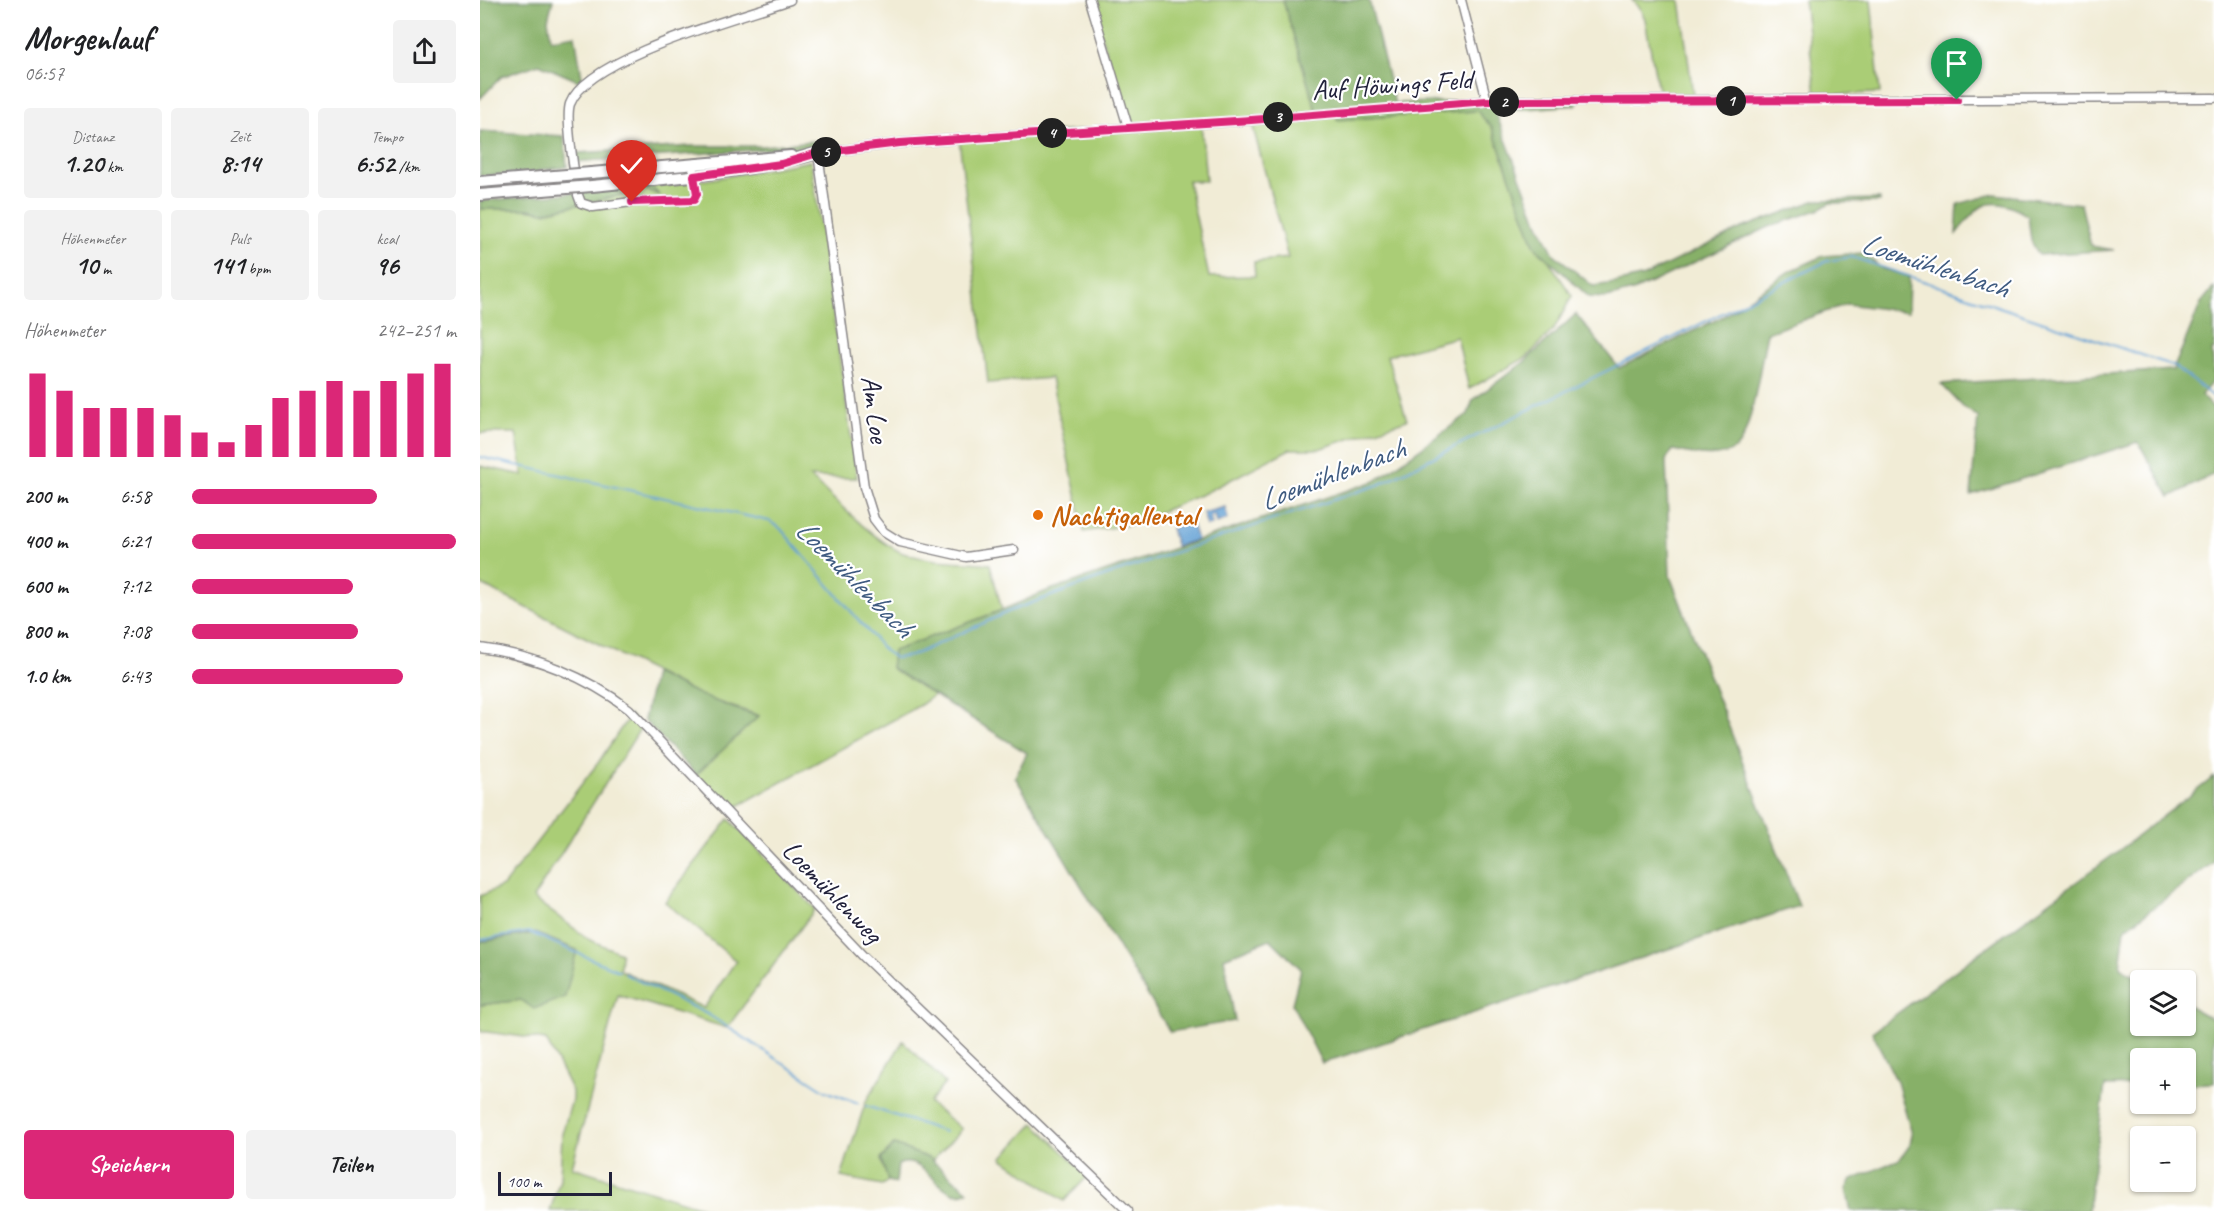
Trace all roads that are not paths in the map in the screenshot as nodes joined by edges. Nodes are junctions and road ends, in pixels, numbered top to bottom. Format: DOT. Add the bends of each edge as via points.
graph roads {
  1 [pos="790,0"];
  2 [pos="1090,0"];
  3 [pos="1461,0"];
  4 [pos="778,2"];
  5 [pos="2214,98"];
  6 [pos="1487,101"];
  7 [pos="1128,127"];
  8 [pos="818,153"];
  9 [pos="693,170"];
  10 [pos="480,182"];
  11 [pos="480,195"];
  12 [pos="1014,550"];
  13 [pos="480,648"];
  14 [pos="1128,1211"];
  1 -- 4 [label="street"];
  2 -- 7 [label="street"];
  3 -- 6 [label="street"];
  4 -- 9 [label="street" via="640,52 584,85 569,106 578,195 586,206 694,200 697,194"];
  5 -- 6 [label="street, Auf Höwings Feld"];
  6 -- 7 [label="street, Auf Höwings Feld"];
  7 -- 8 [label="street, Auf Höwings Feld" via="900,143"];
  8 -- 9 [label="main road, Auf Höwings Feld"];
  8 -- 12 [label="street, Am Loe" via="864,487 874,519 884,532 900,542 966,557"];
  9 -- 10 [label="main road, Auf Höwings Feld, bridge"];
  9 -- 11 [label="main road, Auf Höwings Feld, bridge" via="592,186"];
  13 -- 14 [label="street, Loemühlenweg" via="577,677 629,709 863,956"];
}
